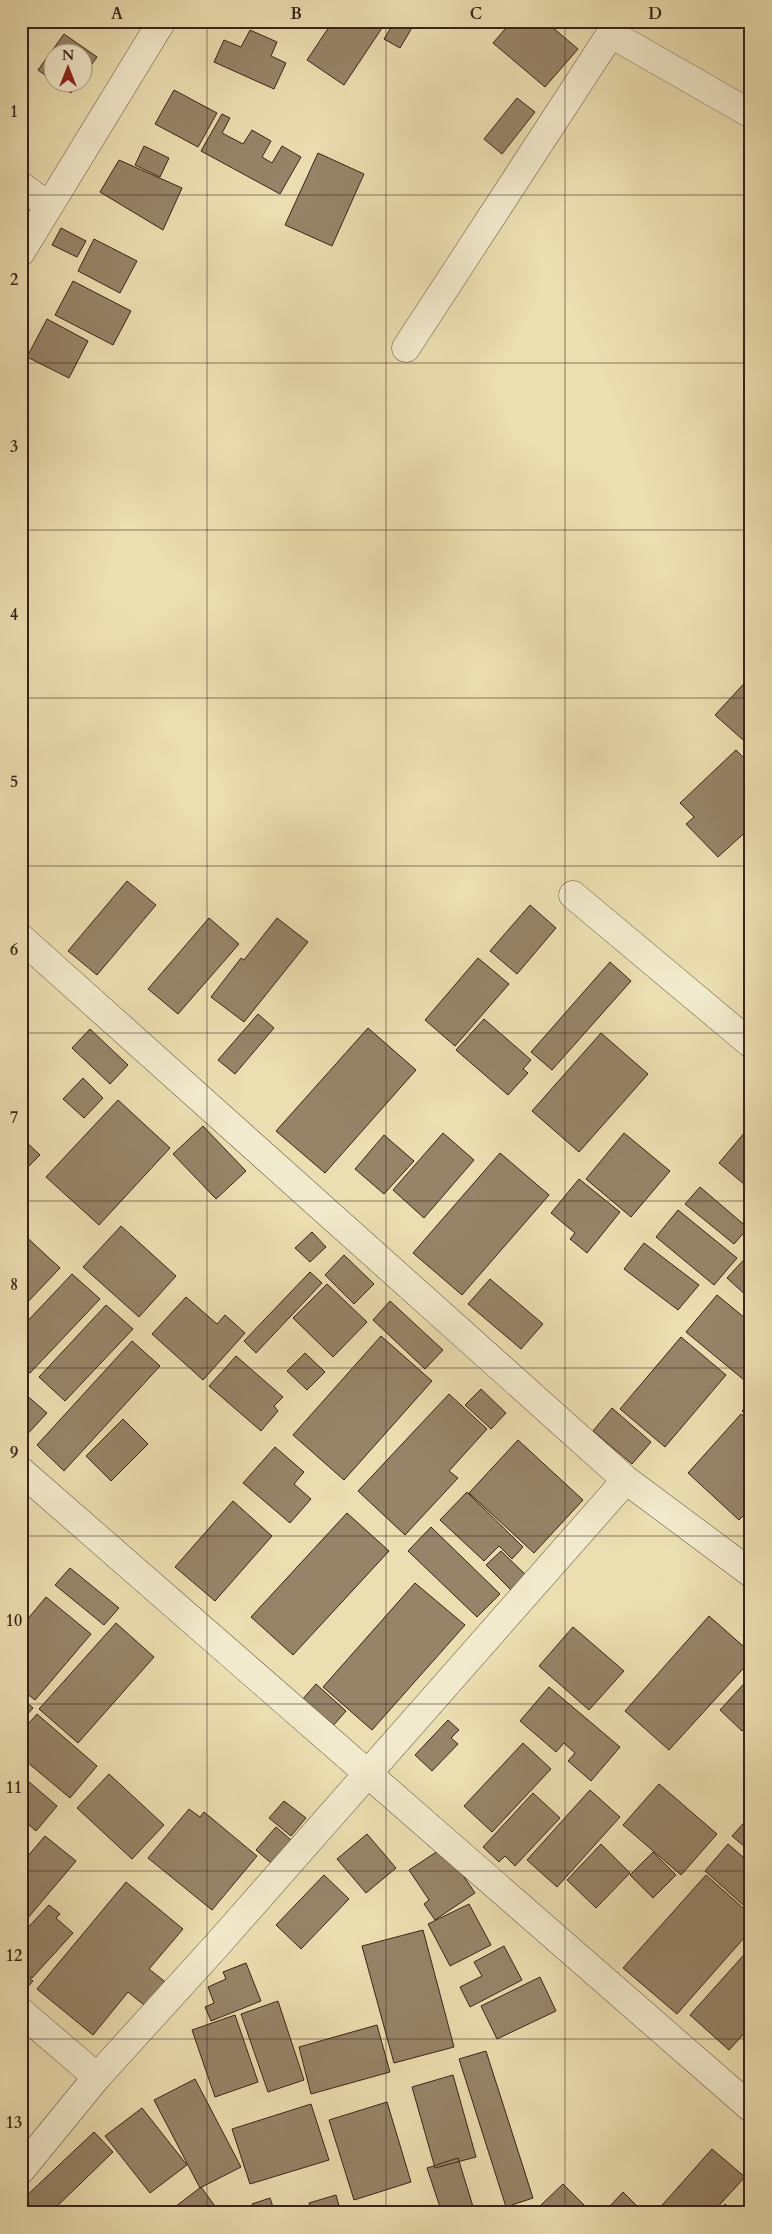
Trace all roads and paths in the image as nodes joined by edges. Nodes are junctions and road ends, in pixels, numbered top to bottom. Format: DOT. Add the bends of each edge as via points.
graph roads {
  1 [pos="162,21"];
  2 [pos="615,28"];
  3 [pos="751,114"];
  4 [pos="21,186"];
  5 [pos="50,206"];
  6 [pos="21,252"];
  7 [pos="406,348"];
  8 [pos="573,896"];
  9 [pos="21,938"];
  10 [pos="751,1044"];
  11 [pos="21,1471"];
  12 [pos="626,1480"];
  13 [pos="751,1573"];
  14 [pos="368,1772"];
  15 [pos="21,2012"];
  16 [pos="98,2076"];
  17 [pos="751,2108"];
  18 [pos="21,2170"];
  1 -- 5 [label="street"];
  2 -- 3 [label="street"];
  2 -- 7 [label="street"];
  4 -- 5 [label="street"];
  5 -- 6 [label="street"];
  8 -- 10 [label="street"];
  9 -- 12 [label="street"];
  11 -- 14 [label="street"];
  12 -- 13 [label="street"];
  12 -- 14 [label="street"];
  14 -- 16 [label="street" via="218,1945"];
  14 -- 17 [label="street"];
  15 -- 16 [label="street"];
  16 -- 18 [label="street"];
}
